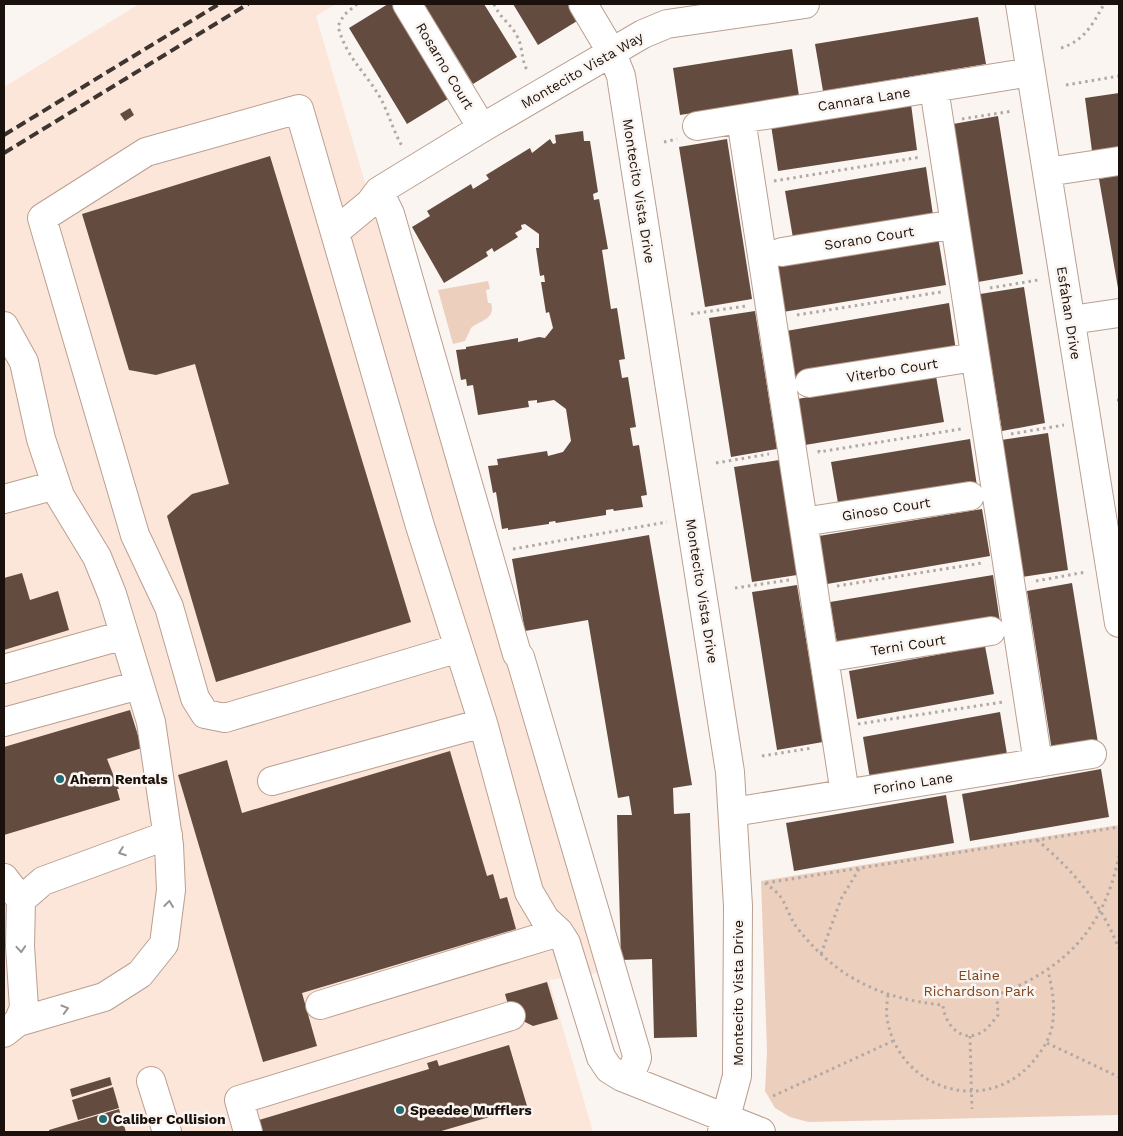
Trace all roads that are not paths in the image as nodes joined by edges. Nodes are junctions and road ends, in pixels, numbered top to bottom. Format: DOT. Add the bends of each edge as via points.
graph roads {
  1 [pos="408,4"];
  2 [pos="583,4"];
  3 [pos="806,4"];
  4 [pos="1020,4"];
  5 [pos="734,9"];
  6 [pos="612,52"];
  7 [pos="1031,72"];
  8 [pos="934,88"];
  9 [pos="741,118"];
  10 [pos="697,126"];
  11 [pos="482,128"];
  12 [pos="1119,161"];
  13 [pos="1047,172"];
  14 [pos="379,192"];
  15 [pos="955,224"];
  16 [pos="334,232"];
  17 [pos="782,252"];
  18 [pos="1119,313"];
  19 [pos="1071,320"];
  20 [pos="4,326"];
  21 [pos="976,357"];
  22 [pos="809,383"];
  23 [pos="56,485"];
  24 [pos="1108,485"];
  25 [pos="970,496"];
  26 [pos="4,500"];
  27 [pos="803,522"];
  28 [pos="1119,623"];
  29 [pos="991,631"];
  30 [pos="124,635"];
  31 [pos="459,648"];
  32 [pos="824,658"];
  33 [pos="4,669"];
  34 [pos="139,685"];
  35 [pos="4,722"];
  36 [pos="483,723"];
  37 [pos="1092,754"];
  38 [pos="1038,763"];
  39 [pos="272,781"];
  40 [pos="845,794"];
  41 [pos="733,812"];
  42 [pos="168,835"];
  43 [pos="4,878"];
  44 [pos="21,900"];
  45 [pos="559,932"];
  46 [pos="320,1005"];
  47 [pos="511,1016"];
  48 [pos="11,1028"];
  49 [pos="629,1080"];
  50 [pos="151,1081"];
  51 [pos="724,1125"];
  52 [pos="167,1132"];
  53 [pos="248,1132"];
  54 [pos="761,1132"];
  1 -- 11 [label="street, Rosarno Court"];
  2 -- 6 [label="street, Montecito Vista Drive"];
  3 -- 5 [label="street, Montecito Vista Way"];
  4 -- 7 [label="street, Esfahan Drive"];
  5 -- 6 [label="street, Montecito Vista Way" via="667,24"];
  6 -- 11 [label="street, Montecito Vista Way"];
  6 -- 41 [label="street, Montecito Vista Drive" via="621,76 730,772"];
  7 -- 8 [label="street, Cannara Lane"];
  7 -- 13 [label="street, Esfahan Drive"];
  8 -- 9 [label="street, Cannara Lane"];
  8 -- 15 [label="street"];
  9 -- 10 [label="street, Cannara Lane"];
  9 -- 27 [label="street"];
  11 -- 14 [label="street, Montecito Vista Way"];
  12 -- 13 [label="street"];
  13 -- 19 [label="street, Esfahan Drive"];
  14 -- 16 [label="street, Montecito Vista Way"];
  14 -- 49 [label="street" via="390,214 636,1052"];
  15 -- 17 [label="street, Sorano Court"];
  15 -- 21 [label="street"];
  16 -- 31 [label="street"];
  16 -- 31 [label="street" via="299,109 146,152 42,218 135,535 169,607 195,698 205,714 225,718"];
  18 -- 19 [label="street"];
  19 -- 24 [label="street, Esfahan Drive"];
  20 -- 23 [label="street" via="24,362 40,439"];
  21 -- 22 [label="street, Viterbo Court"];
  21 -- 38 [label="street"];
  23 -- 26 [label="street"];
  23 -- 30 [label="street" via="97,557"];
  24 -- 28 [label="street, Esfahan Drive"];
  25 -- 27 [label="street, Ginoso Court"];
  27 -- 32 [label="street"];
  29 -- 32 [label="street, Terni Court"];
  30 -- 33 [label="street"];
  30 -- 34 [label="street"];
  31 -- 36 [label="street"];
  32 -- 40 [label="street"];
  34 -- 35 [label="street"];
  34 -- 42 [label="street" via="151,722"];
  36 -- 39 [label="street"];
  36 -- 45 [label="street" via="528,892 544,919"];
  37 -- 38 [label="street, Forino Lane"];
  38 -- 40 [label="street, Forino Lane"];
  40 -- 41 [label="street, Forino Lane"];
  41 -- 51 [label="street, Montecito Vista Drive" via="738,906 737,1076"];
  42 -- 44 [label="street, one-way" via="43,881"];
  48 -- 42 [label="street, one-way" via="104,998 140,974 164,944 171,890"];
  43 -- 44 [label="street"];
  44 -- 48 [label="street, one-way" via="24,1008"];
  45 -- 46 [label="street"];
  45 -- 49 [label="street" via="566,943 601,1057 609,1069"];
  47 -- 53 [label="street" via="238,1100"];
  49 -- 51 [label="street"];
  50 -- 52 [label="street"];
  51 -- 54 [label="street"];
}
